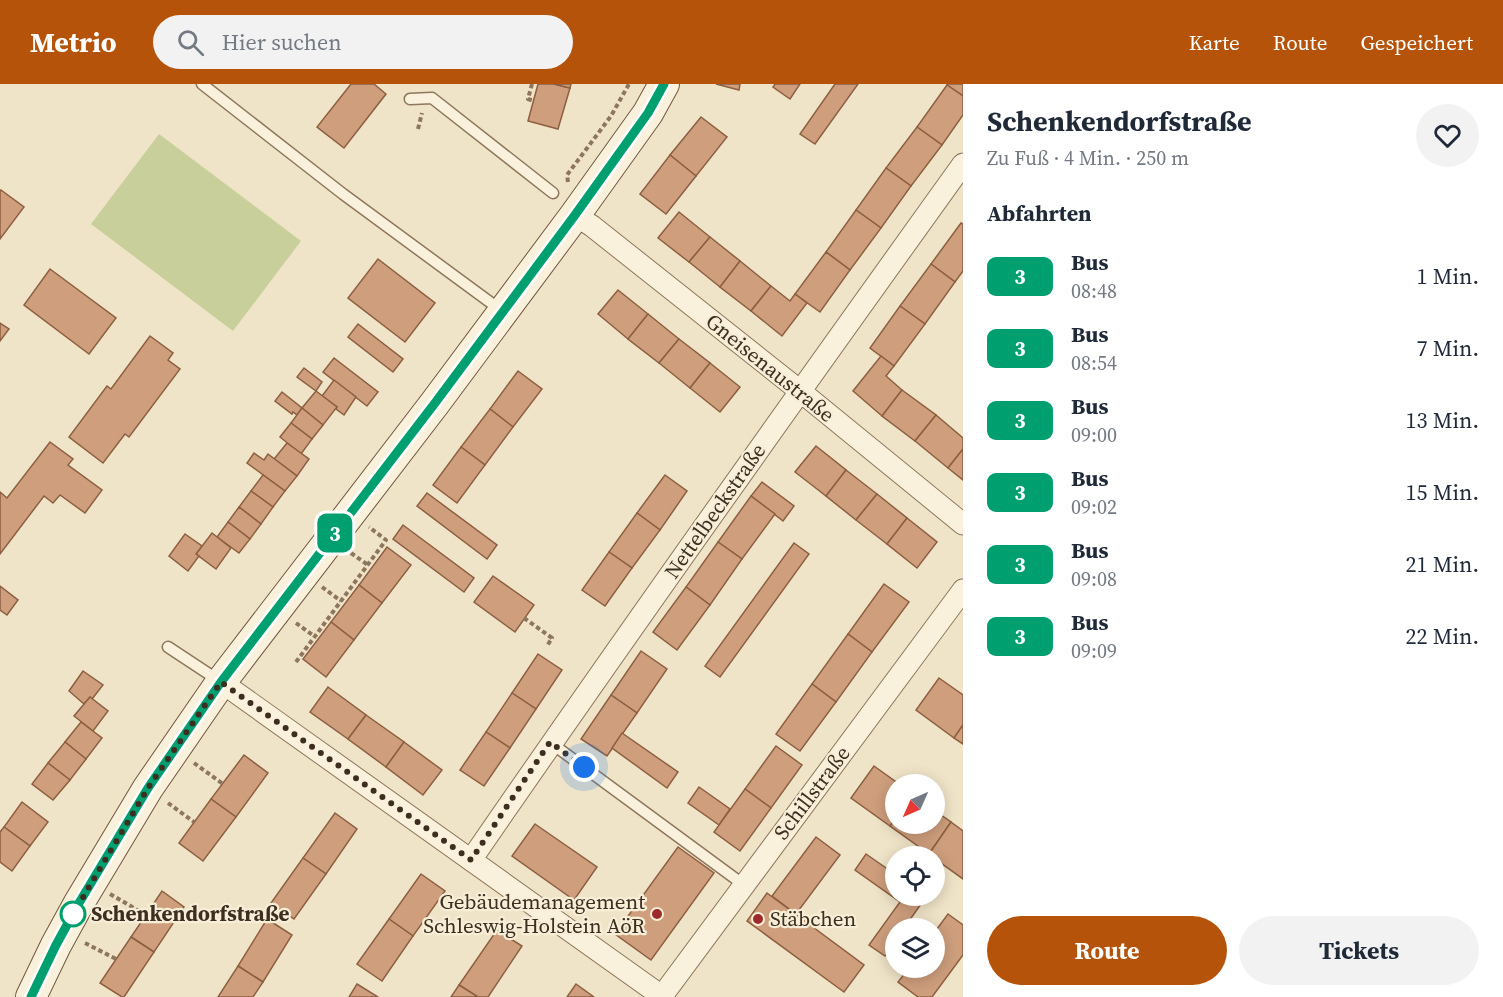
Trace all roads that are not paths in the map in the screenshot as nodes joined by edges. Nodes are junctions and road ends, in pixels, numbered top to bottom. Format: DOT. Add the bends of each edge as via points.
graph roads {
  1 [pos="202,84"];
  2 [pos="664,84"];
  3 [pos="410,99"];
  4 [pos="963,164"];
  5 [pos="553,193"];
  6 [pos="575,215"];
  7 [pos="502,312"];
  8 [pos="800,391"];
  9 [pos="963,524"];
  10 [pos="963,590"];
  11 [pos="168,646"];
  12 [pos="221,682"];
  13 [pos="550,742"];
  14 [pos="471,860"];
  15 [pos="744,885"];
  16 [pos="663,996"];
  17 [pos="31,997"];
  1 -- 7 [label="lane" via="343,195"];
  2 -- 6 [label="street" via="648,113"];
  3 -- 5 [label="lane" via="432,98"];
  4 -- 8 [label="street, Nettelbeckstraße"];
  6 -- 7 [label="street"];
  6 -- 8 [label="street, Gneisenaustraße"];
  7 -- 12 [label="street"];
  8 -- 9 [label="street, Gneisenaustraße"];
  8 -- 13 [label="street, Nettelbeckstraße"];
  10 -- 15 [label="street, Schillstraße"];
  11 -- 12 [label="lane"];
  12 -- 14 [label="street"];
  12 -- 17 [label="street" via="148,788 79,903"];
  13 -- 14 [label="street, Nettelbeckstraße"];
  13 -- 15 [label="lane"];
  14 -- 16 [label="street"];
  15 -- 16 [label="street, Schillstraße"];
}
